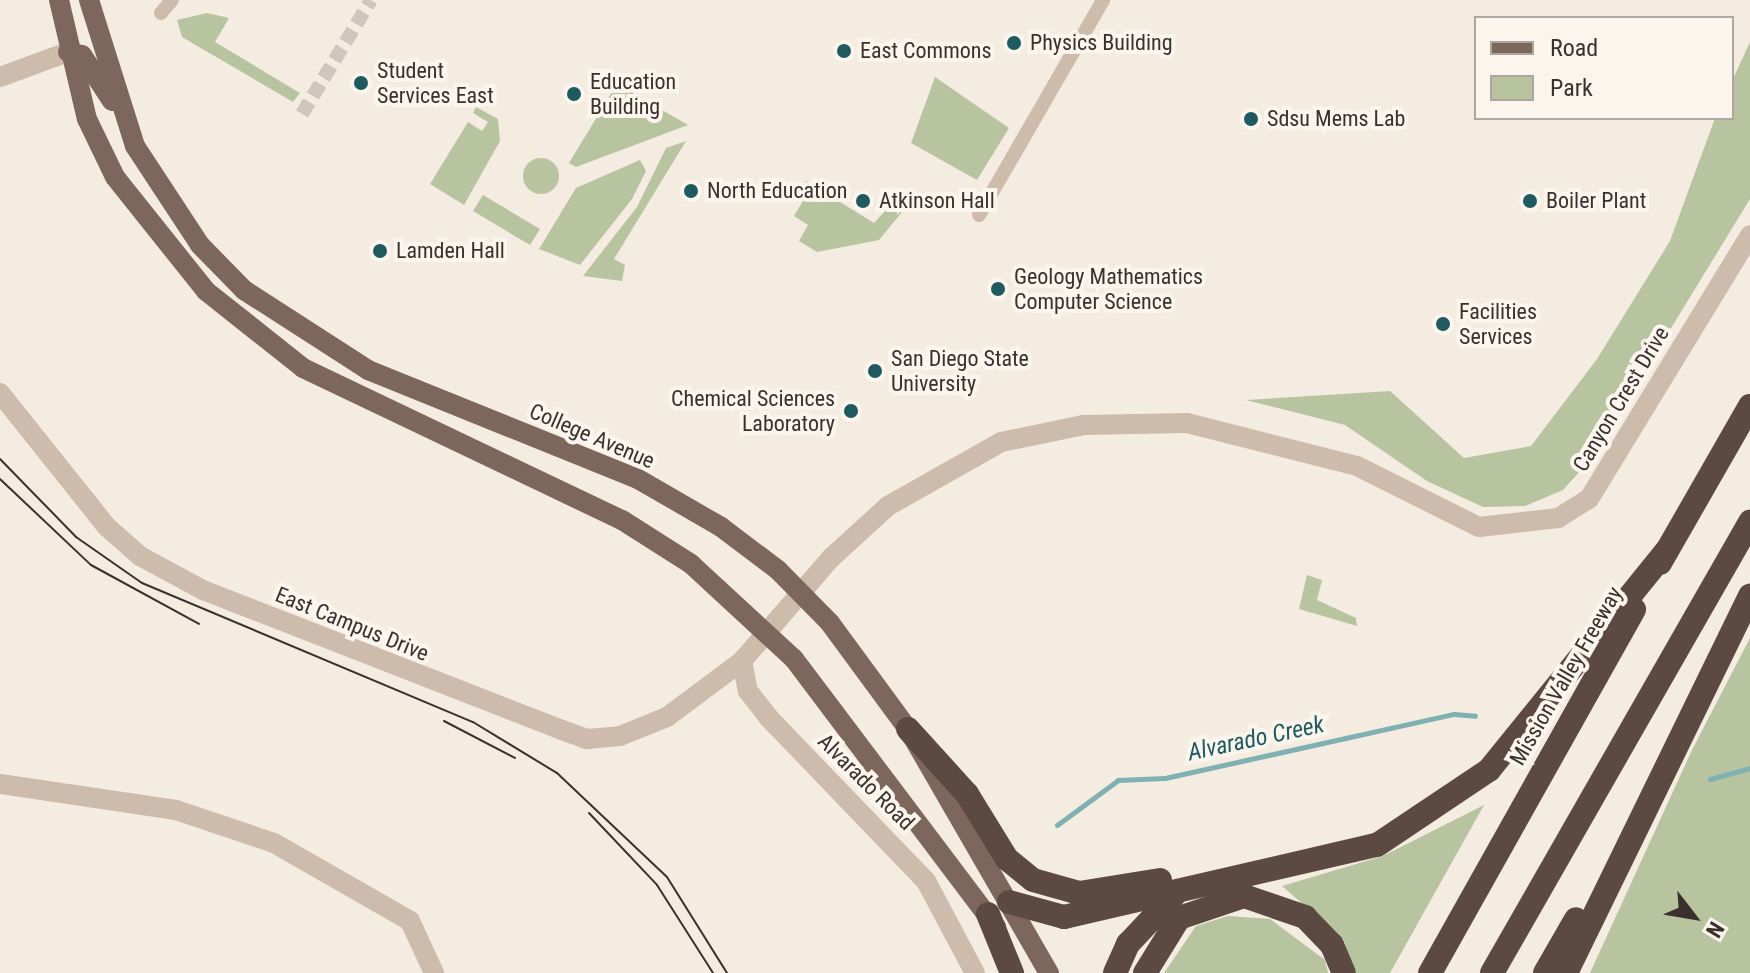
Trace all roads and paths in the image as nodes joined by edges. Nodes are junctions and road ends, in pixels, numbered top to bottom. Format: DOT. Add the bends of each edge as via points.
graph roads {
  1 [pos="59,0"];
  2 [pos="89,0"];
  3 [pos="172,0"];
  4 [pos="1103,0"];
  5 [pos="161,13"];
  6 [pos="68,52"];
  7 [pos="0,77"];
  8 [pos="125,121"];
  9 [pos="979,215"];
  10 [pos="1750,235"];
  11 [pos="0,393"];
  12 [pos="1750,406"];
  13 [pos="1750,522"];
  14 [pos="1667,550"];
  15 [pos="801,592"];
  16 [pos="1750,595"];
  17 [pos="767,631"];
  18 [pos="742,661"];
  19 [pos="1687,714"];
  20 [pos="908,729"];
  21 [pos="0,784"];
  22 [pos="1401,830"];
  23 [pos="1177,893"];
  24 [pos="999,908"];
  25 [pos="434,973"];
  26 [pos="975,973"];
  27 [pos="1012,973"];
  28 [pos="1023,973"];
  29 [pos="1049,973"];
  30 [pos="1115,973"];
  31 [pos="1145,973"];
  32 [pos="1344,973"];
  33 [pos="1430,973"];
  34 [pos="1492,973"];
  35 [pos="1545,973"];
  36 [pos="1566,973"];
  1 -- 6 [label="main road, College Avenue"];
  2 -- 8 [label="main road, College Avenue"];
  3 -- 5 [label="street"];
  4 -- 9 [label="street"];
  6 -- 7 [label="street"];
  6 -- 8 [label="main road" via="82,55"];
  6 -- 17 [label="main road, College Avenue" via="87,119 122,187 206,291 262,340 370,404 654,540"];
  8 -- 15 [label="main road, College Avenue" via="200,245 306,335 368,370 638,479 721,527"];
  10 -- 15 [label="street, Canyon Crest Drive" via="1589,499 1542,525 1479,527 1357,466 1266,438 1187,423 1084,425 1001,442 946,469 888,506"];
  11 -- 18 [label="street, East Campus Drive" via="107,527 164,569 587,739 648,728"];
  12 -- 14 [label="highway, Mission Valley Freeway"];
  13 -- 34 [label="highway"];
  14 -- 22 [label="highway" via="1489,770"];
  14 -- 33 [label="highway, Mission Valley Freeway"];
  15 -- 17 [label="street, Canyon Crest Drive"];
  15 -- 20 [label="main road, College Avenue"];
  16 -- 19 [label="highway"];
  17 -- 18 [label="street"];
  17 -- 24 [label="main road, College Avenue"];
  18 -- 26 [label="street, Alvarado Road" via="748,691 768,717 926,881"];
  19 -- 35 [label="highway"];
  19 -- 36 [label="highway"];
  20 -- 22 [label="highway" via="967,794 1007,859 1033,880 1064,891 1127,887"];
  20 -- 24 [label="main road, College Avenue"];
  21 -- 25 [label="street" via="176,810 274,843 410,921"];
  22 -- 23 [label="highway" via="1358,852"];
  23 -- 24 [label="highway" via="1064,917"];
  23 -- 30 [label="highway" via="1128,944"];
  24 -- 27 [label="highway"];
  24 -- 28 [label="main road, College Avenue"];
  24 -- 29 [label="main road, College Avenue"];
  31 -- 32 [label="highway" via="1179,918 1244,896 1305,917 1332,945"];
}
